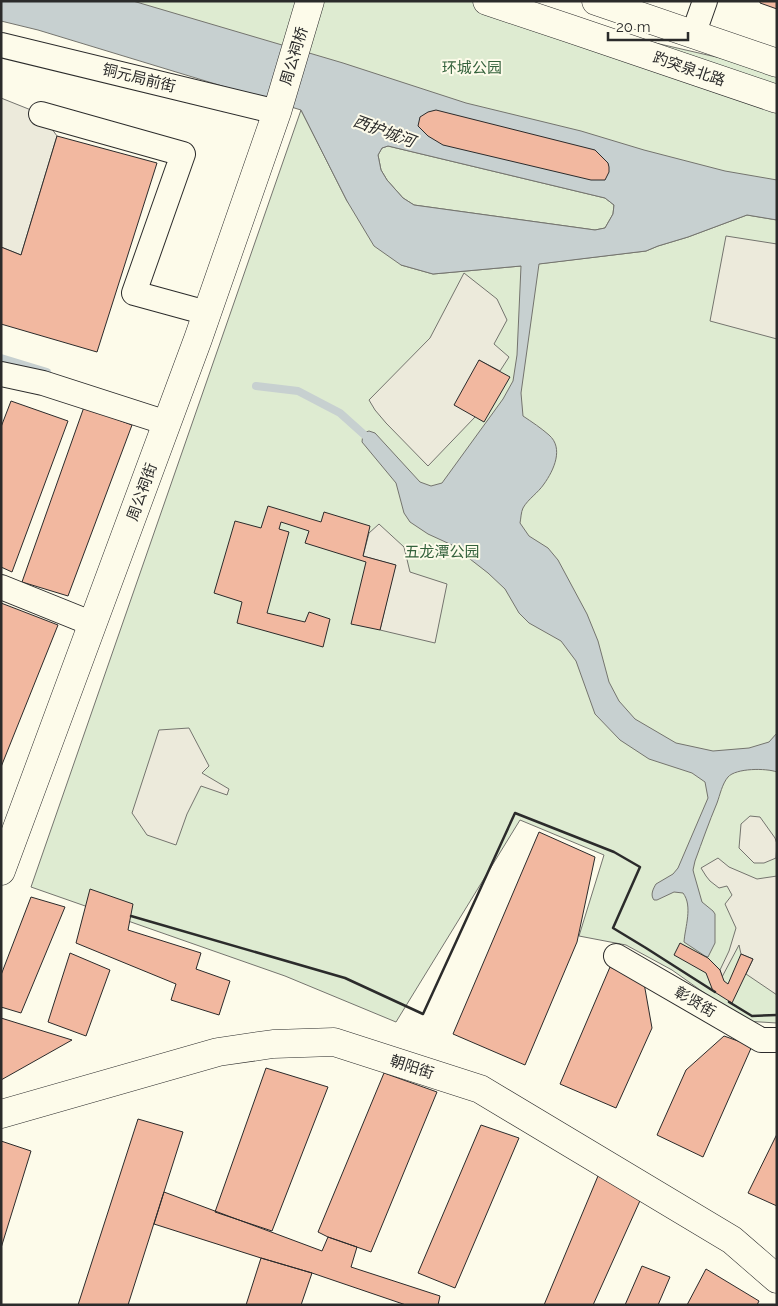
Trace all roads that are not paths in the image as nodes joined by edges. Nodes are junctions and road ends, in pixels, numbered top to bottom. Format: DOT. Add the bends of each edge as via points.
graph roads {
  1 [pos="310,1"];
  2 [pos="487,1"];
  3 [pos="596,1"];
  4 [pos="704,3"];
  5 [pos="693,35"];
  6 [pos="1,45"];
  7 [pos="777,63"];
  8 [pos="777,99"];
  9 [pos="277,112"];
  10 [pos="41,114"];
  11 [pos="207,313"];
  12 [pos="1,374"];
  13 [pos="167,423"];
  14 [pos="1,587"];
  15 [pos="93,624"];
  16 [pos="1,870"];
  17 [pos="616,956"];
  18 [pos="777,1040"];
  19 [pos="1,1114"];
  20 [pos="777,1279"];
  1 -- 9 [label="street, 周公祠桥"];
  2 -- 8 [label="street, 趵突泉北路"];
  3 -- 5 [label="street"];
  4 -- 5 [label="street"];
  5 -- 7 [label="street"];
  6 -- 9 [label="street, 铜元局前街"];
  9 -- 11 [label="street, 周公祠街"];
  10 -- 11 [label="street" via="182,154 134,293"];
  11 -- 13 [label="street, 周公祠街"];
  12 -- 13 [label="street" via="42,383"];
  13 -- 15 [label="street, 周公祠街"];
  14 -- 15 [label="street"];
  15 -- 16 [label="street, 周公祠街"];
  17 -- 18 [label="street, 彰贤街" via="761,1040"];
  19 -- 20 [label="street, 朝阳街" via="218,1052 273,1044 334,1042 480,1089 732,1240"];
}
